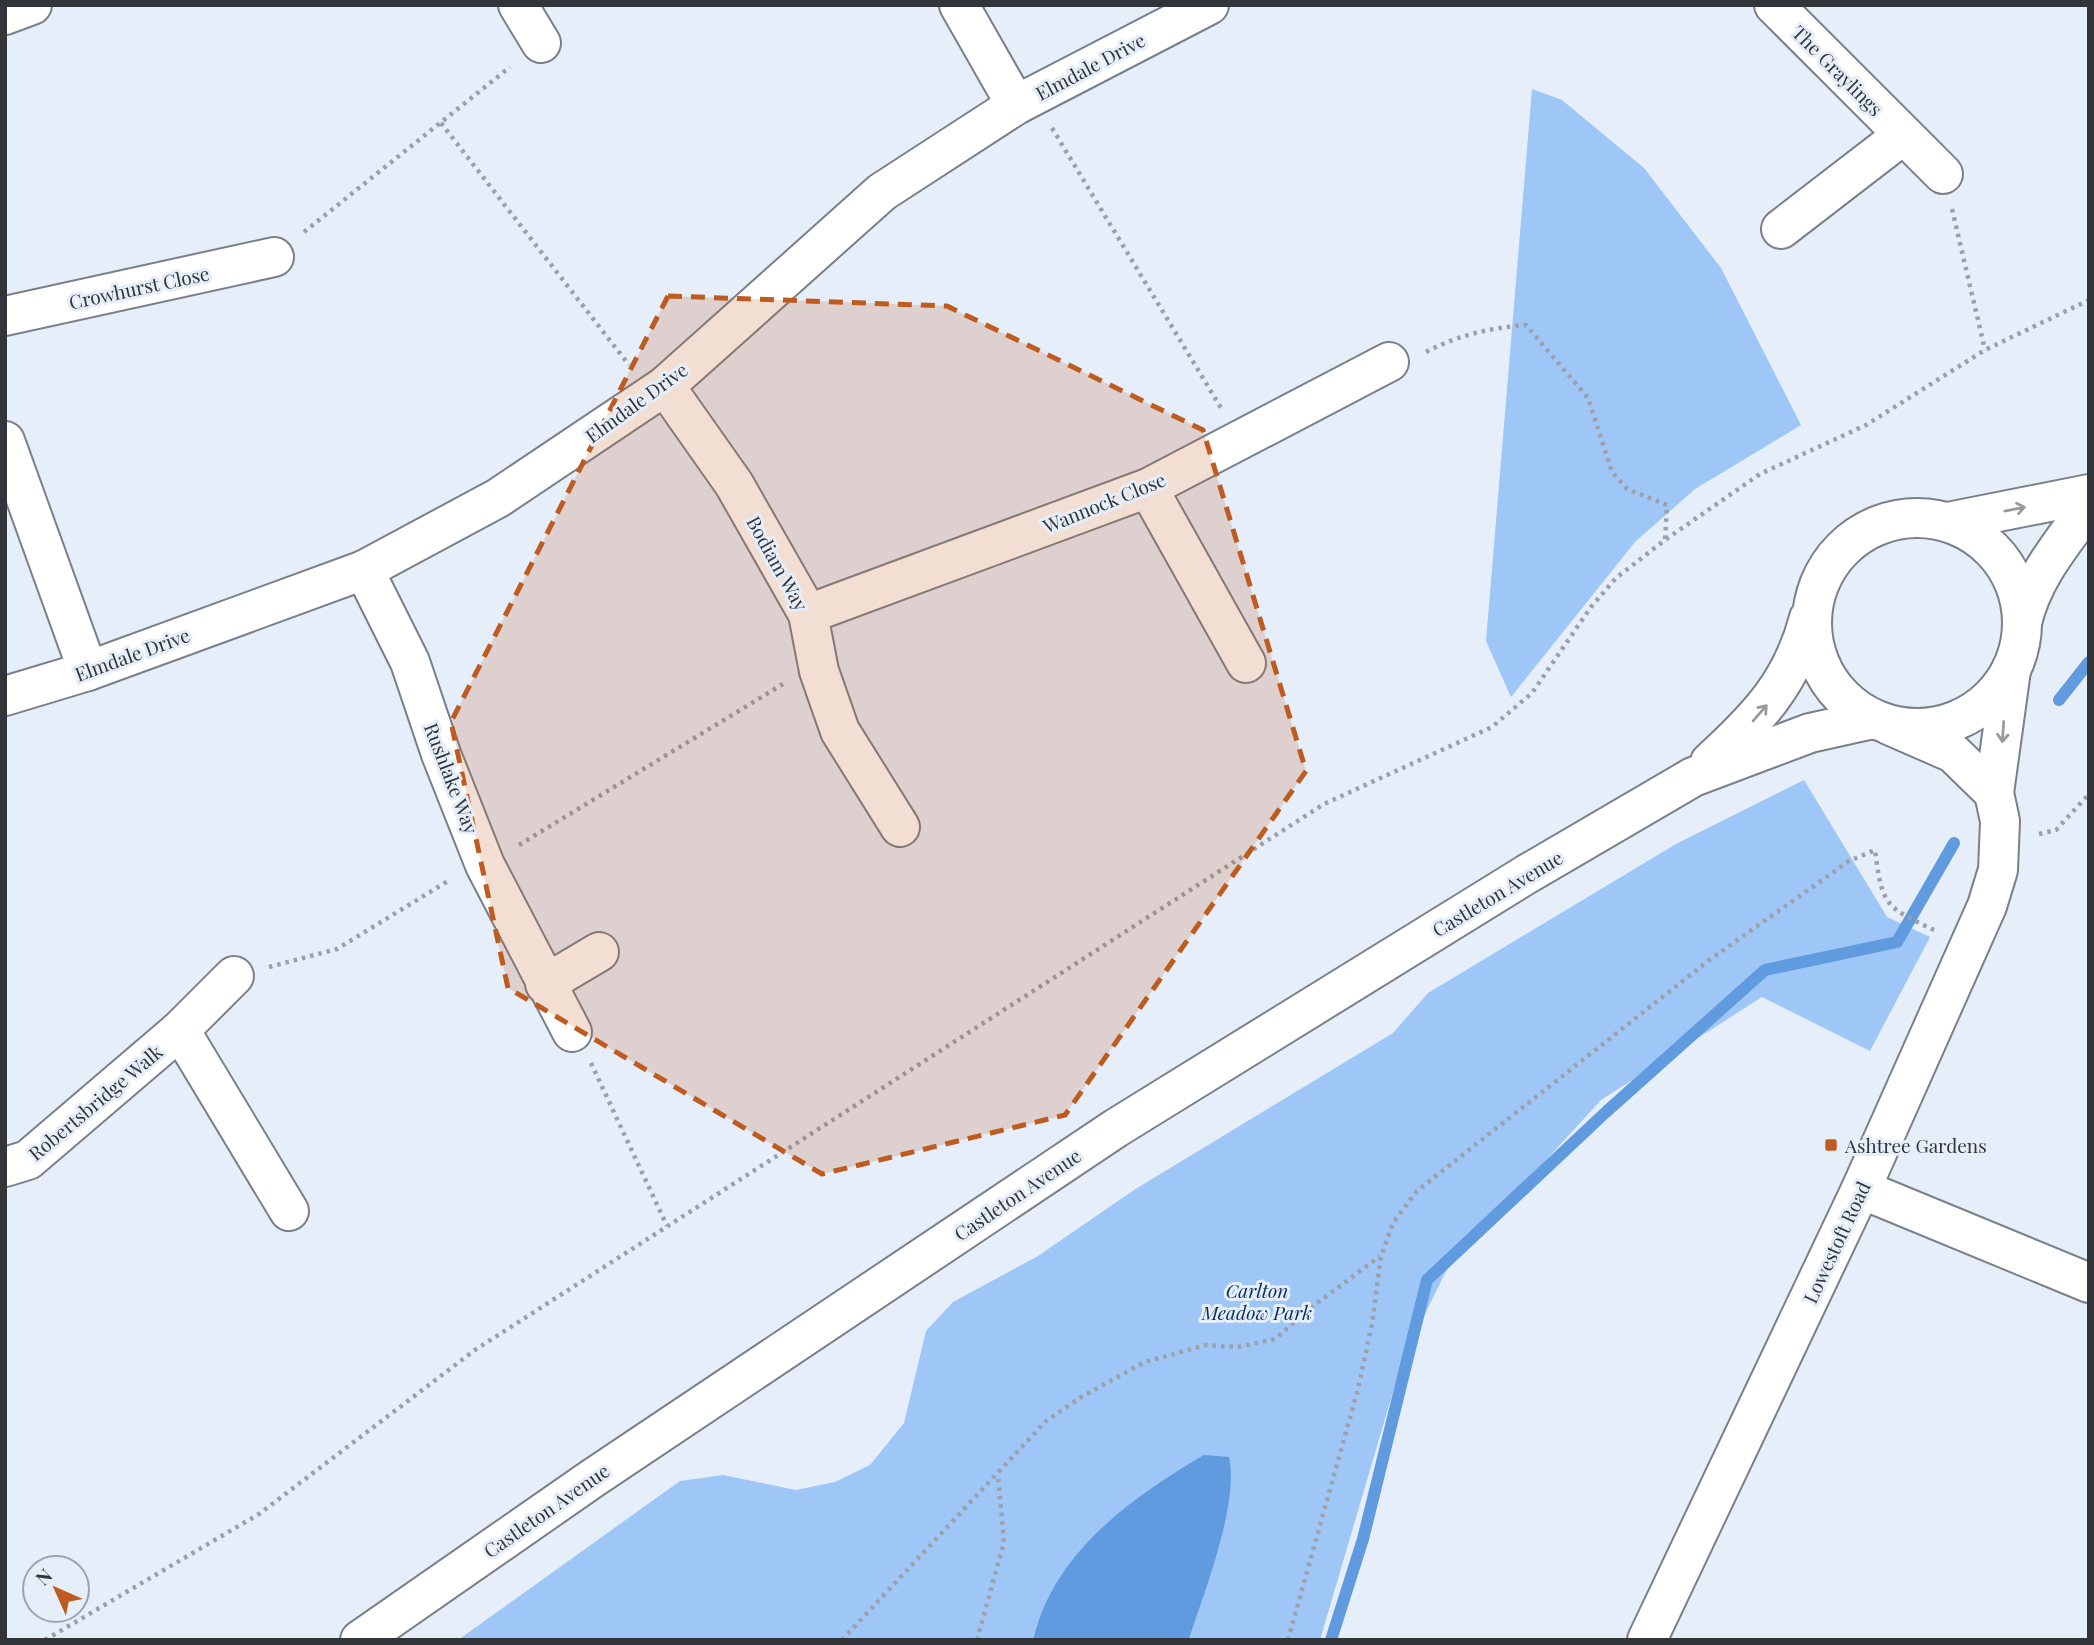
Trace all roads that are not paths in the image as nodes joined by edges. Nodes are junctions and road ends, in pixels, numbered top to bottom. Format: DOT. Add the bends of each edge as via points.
graph roads {
  1 [pos="32,5"];
  2 [pos="517,5"];
  3 [pos="959,5"];
  4 [pos="1209,5"];
  5 [pos="1774,5"];
  6 [pos="5,15"];
  7 [pos="541,43"];
  8 [pos="1016,105"];
  9 [pos="1903,135"];
  10 [pos="1943,174"];
  11 [pos="1781,229"];
  12 [pos="274,257"];
  13 [pos="5,316"];
  14 [pos="1389,362"];
  15 [pos="665,386"];
  16 [pos="5,441"];
  17 [pos="1148,488"];
  18 [pos="2089,494"];
  19 [pos="2089,506"];
  20 [pos="1948,522"];
  21 [pos="364,570"];
  22 [pos="1813,603"];
  23 [pos="808,614"];
  24 [pos="2022,624"];
  25 [pos="1246,663"];
  26 [pos="2011,670"];
  27 [pos="88,671"];
  28 [pos="5,696"];
  29 [pos="1881,722"];
  30 [pos="1693,777"];
  31 [pos="1994,793"];
  32 [pos="900,827"];
  33 [pos="599,952"];
  34 [pos="234,976"];
  35 [pos="545,984"];
  36 [pos="180,1030"];
  37 [pos="572,1032"];
  38 [pos="5,1167"];
  39 [pos="1861,1189"];
  40 [pos="289,1211"];
  41 [pos="2089,1283"];
  42 [pos="360,1640"];
  43 [pos="1647,1640"];
  1 -- 6 [label="street"];
  2 -- 7 [label="street"];
  3 -- 8 [label="street"];
  4 -- 8 [label="street, Elmdale Drive"];
  5 -- 9 [label="street, The Graylings"];
  8 -- 15 [label="street, Elmdale Drive" via="882,192"];
  9 -- 10 [label="street, The Graylings"];
  9 -- 11 [label="street"];
  12 -- 13 [label="street, Crowhurst Close"];
  14 -- 17 [label="street, Wannock Close"];
  15 -- 21 [label="street, Elmdale Drive" via="498,498"];
  15 -- 23 [label="street, Bodiam Way" via="734,484"];
  16 -- 27 [label="street"];
  17 -- 23 [label="street, Wannock Close"];
  17 -- 25 [label="street"];
  20 -- 18 [label="street, Castleton Avenue, one-way"];
  19 -- 24 [label="street, Castleton Avenue" via="2038,579"];
  20 -- 22 [label="street, Castleton Avenue" via="1904,518 1863,532 1830,562"];
  20 -- 24 [label="street, Castleton Avenue" via="1987,544 2002,561 2017,590"];
  21 -- 27 [label="street, Elmdale Drive"];
  21 -- 35 [label="street, Rushlake Way" via="410,662 485,865"];
  22 -- 29 [label="street, Castleton Avenue" via="1814,649 1822,671 1853,707"];
  30 -- 22 [label="street, Castleton Avenue, one-way" via="1746,728 1787,678"];
  23 -- 32 [label="street, Bodiam Way" via="818,671 840,730"];
  24 -- 26 [label="street, Castleton Avenue"];
  26 -- 29 [label="street, Castleton Avenue" via="1998,691 1960,719 1925,727"];
  26 -- 31 [label="street, Lowestoft Road, one-way"];
  27 -- 28 [label="street, Elmdale Drive"];
  29 -- 30 [label="street, Castleton Avenue" via="1810,733"];
  29 -- 31 [label="street" via="1954,753"];
  30 -- 42 [label="street, Castleton Avenue" via="1116,1128"];
  31 -- 39 [label="street, Lowestoft Road" via="2000,821 1998,870 1987,906"];
  33 -- 35 [label="street"];
  34 -- 36 [label="street, Robertsbridge Walk"];
  35 -- 37 [label="street, Rushlake Way"];
  36 -- 38 [label="street, Robertsbridge Walk" via="28,1160"];
  36 -- 40 [label="street, Robertsbridge Walk"];
  39 -- 41 [label="street"];
  39 -- 43 [label="street, Lowestoft Road"];
}
